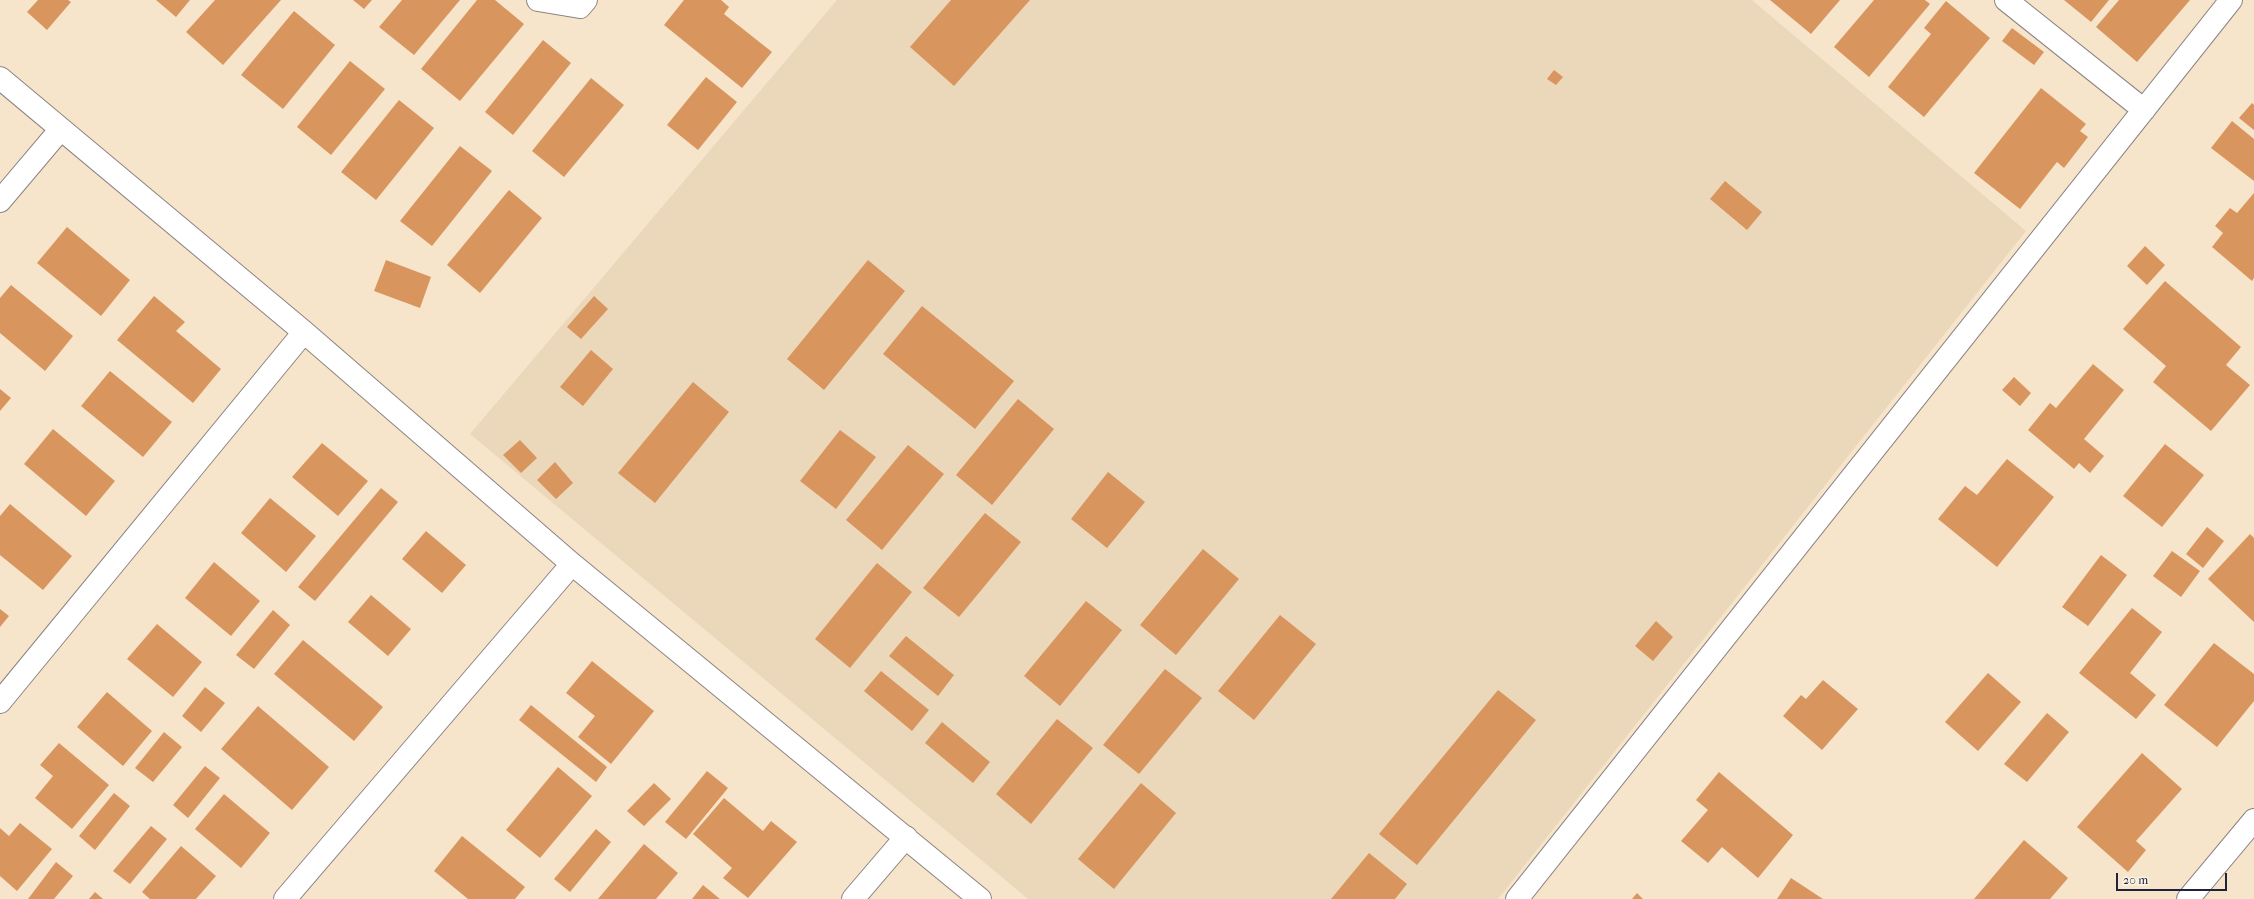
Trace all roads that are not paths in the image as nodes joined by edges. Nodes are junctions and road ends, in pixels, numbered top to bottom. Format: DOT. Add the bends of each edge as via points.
graph roads {
  1 [pos="538,0"];
  2 [pos="586,0"];
  3 [pos="2006,0"];
  4 [pos="2231,0"];
  5 [pos="0,78"];
  6 [pos="2144,110"];
  7 [pos="60,130"];
  8 [pos="0,201"];
  9 [pos="304,332"];
  10 [pos="572,564"];
  11 [pos="0,702"];
  12 [pos="2254,820"];
  13 [pos="906,837"];
  14 [pos="285,899"];
  15 [pos="853,899"];
  16 [pos="980,899"];
  17 [pos="1517,899"];
  18 [pos="2188,899"];
  1 -- 2 [label="street" via="580,7"];
  3 -- 6 [label="street"];
  4 -- 6 [label="street"];
  5 -- 7 [label="street"];
  6 -- 17 [label="street"];
  7 -- 8 [label="street"];
  7 -- 9 [label="street"];
  9 -- 10 [label="street"];
  9 -- 11 [label="street"];
  10 -- 13 [label="street"];
  10 -- 14 [label="street"];
  12 -- 18 [label="street"];
  13 -- 15 [label="street"];
  13 -- 16 [label="street"];
}
